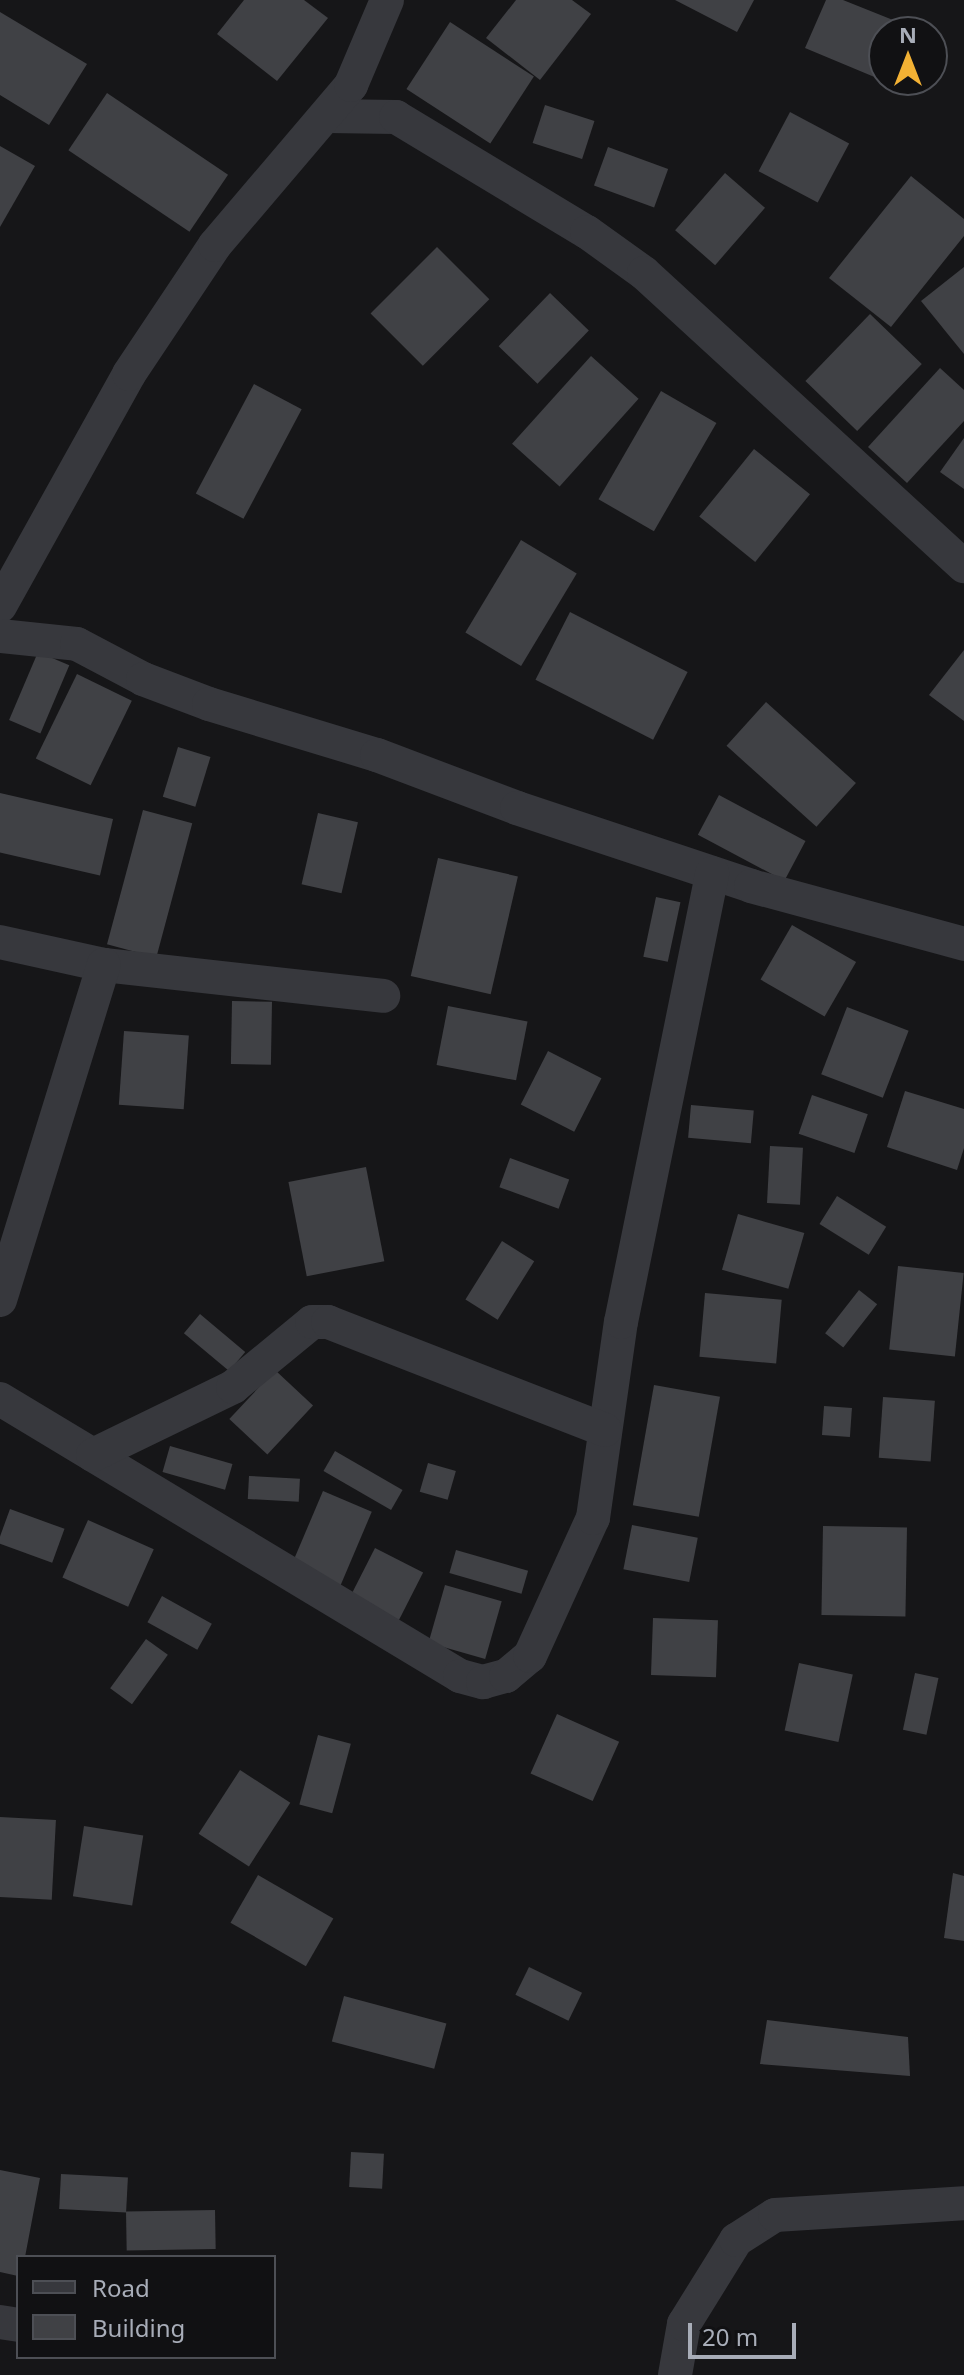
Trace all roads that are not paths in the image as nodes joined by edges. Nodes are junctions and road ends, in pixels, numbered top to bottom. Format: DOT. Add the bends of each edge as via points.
graph roads {
  1 [pos="387,0"];
  2 [pos="328,116"];
  3 [pos="964,566"];
  4 [pos="0,606"];
  5 [pos="0,636"];
  6 [pos="712,873"];
  7 [pos="0,942"];
  8 [pos="964,944"];
  9 [pos="104,965"];
  10 [pos="383,996"];
  11 [pos="0,1300"];
  12 [pos="0,1399"];
  13 [pos="605,1430"];
  14 [pos="93,1455"];
  15 [pos="964,2203"];
  16 [pos="675,2375"];
  1 -- 2 [label="street" via="351,85"];
  2 -- 3 [label="street" via="396,117 587,232 644,273"];
  2 -- 4 [label="street" via="215,245 129,374"];
  5 -- 6 [label="street" via="77,644 143,679 209,704 377,755"];
  6 -- 8 [label="street"];
  6 -- 13 [label="street" via="621,1322"];
  7 -- 9 [label="street"];
  9 -- 10 [label="street"];
  9 -- 11 [label="street"];
  12 -- 14 [label="street"];
  13 -- 14 [label="street" via="328,1322 312,1322 233,1387"];
  13 -- 14 [label="street" via="593,1518 530,1656 506,1676 483,1682 460,1676"];
  15 -- 16 [label="street" via="775,2215 736,2240 684,2324"];
}
